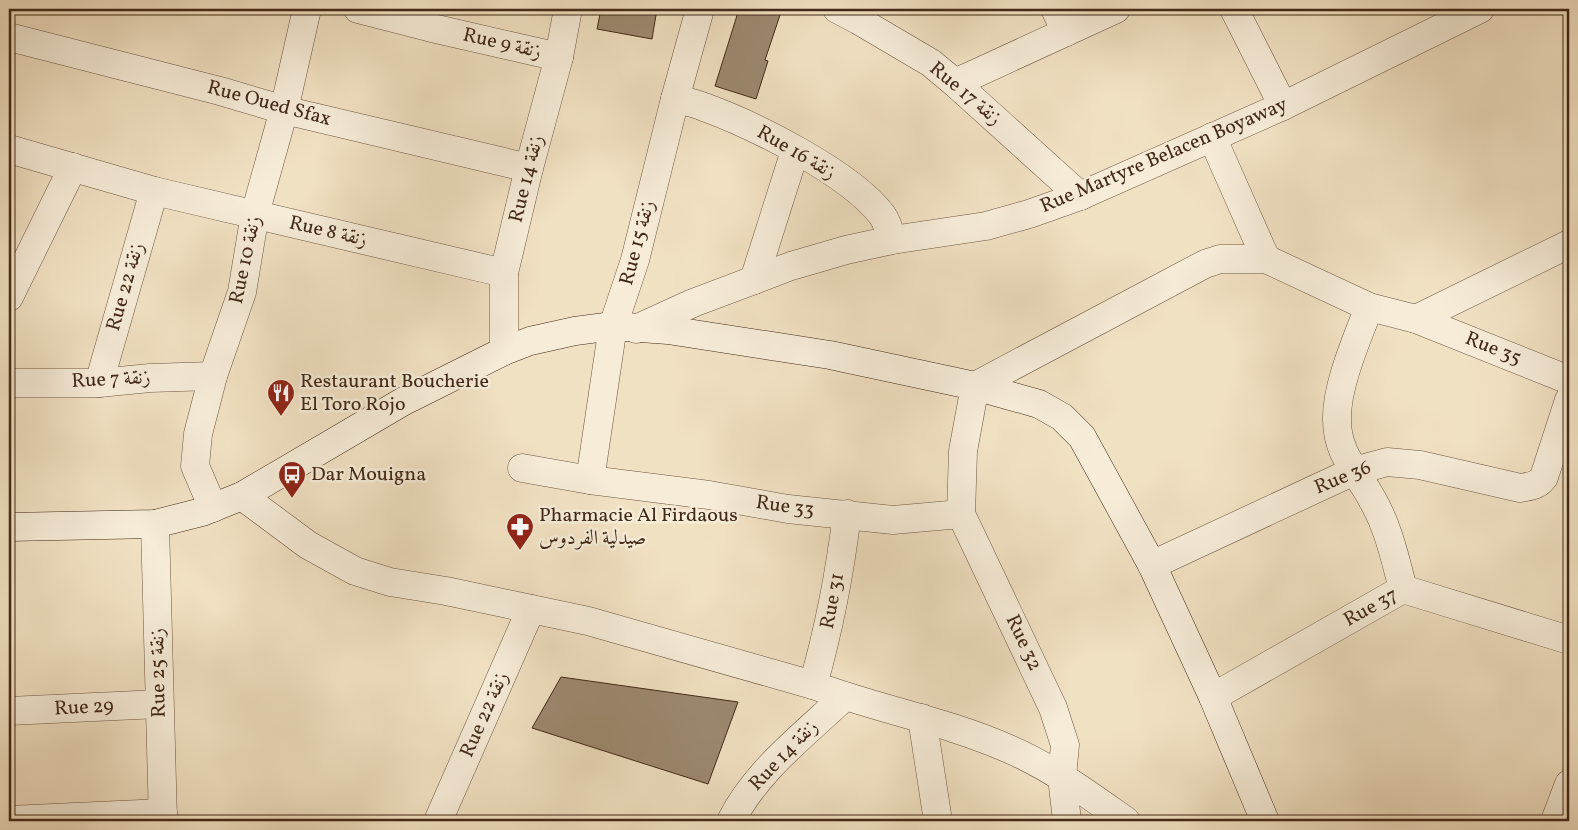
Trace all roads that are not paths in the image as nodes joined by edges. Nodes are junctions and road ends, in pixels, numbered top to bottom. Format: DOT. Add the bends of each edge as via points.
graph roads {
  1 [pos="307,9"];
  2 [pos="358,9"];
  3 [pos="568,9"];
  4 [pos="700,9"];
  5 [pos="1116,9"];
  6 [pos="1234,9"];
  7 [pos="1467,11"];
  8 [pos="858,13"];
  9 [pos="1061,20"];
  10 [pos="9,38"];
  11 [pos="559,57"];
  12 [pos="954,83"];
  13 [pos="675,98"];
  14 [pos="1283,106"];
  15 [pos="284,110"];
  16 [pos="1212,138"];
  17 [pos="9,149"];
  18 [pos="795,151"];
  19 [pos="73,167"];
  20 [pos="529,168"];
  21 [pos="154,191"];
  22 [pos="1080,196"];
  23 [pos="255,214"];
  24 [pos="892,240"];
  25 [pos="1569,244"];
  26 [pos="1266,258"];
  27 [pos="504,273"];
  28 [pos="754,280"];
  29 [pos="9,298"];
  30 [pos="1369,307"];
  31 [pos="1416,319"];
  32 [pos="624,327"];
  33 [pos="504,350"];
  34 [pos="213,376"];
  35 [pos="1569,380"];
  36 [pos="9,382"];
  37 [pos="99,383"];
  38 [pos="975,386"];
  39 [pos="1569,400"];
  40 [pos="522,468"];
  41 [pos="1354,471"];
  42 [pos="590,480"];
  43 [pos="242,496"];
  44 [pos="213,508"];
  45 [pos="847,514"];
  46 [pos="961,514"];
  47 [pos="154,524"];
  48 [pos="9,527"];
  49 [pos="1152,565"];
  50 [pos="1403,589"];
  51 [pos="531,608"];
  52 [pos="1569,640"];
  53 [pos="813,685"];
  54 [pos="844,697"];
  55 [pos="1213,697"];
  56 [pos="159,704"];
  57 [pos="9,711"];
  58 [pos="922,718"];
  59 [pos="1062,777"];
  60 [pos="1569,784"];
  61 [pos="163,817"];
  62 [pos="25,820"];
  63 [pos="438,821"];
  64 [pos="731,821"];
  65 [pos="938,821"];
  66 [pos="1067,821"];
  67 [pos="1126,821"];
  68 [pos="1264,821"];
  69 [pos="1555,821"];
  1 -- 15 [label="street, Rue 10 زنقة"];
  2 -- 11 [label="street, Rue 9 زنقة"];
  3 -- 11 [label="street, Rue 14 زنقة"];
  4 -- 13 [label="street, Rue 15 زنقة"];
  5 -- 9 [label="street"];
  6 -- 14 [label="street"];
  7 -- 14 [label="street, Rue Martyre Belacen Boyaway"];
  8 -- 12 [label="street, Rue 17 زنقة"];
  9 -- 12 [label="street"];
  10 -- 15 [label="street, Rue Oued Sfax" via="211,88"];
  11 -- 20 [label="street, Rue 14 زنقة"];
  12 -- 22 [label="street, Rue 17 زنقة"];
  13 -- 18 [label="street, Rue 16 زنقة" via="703,106"];
  13 -- 32 [label="street, Rue 15 زنقة" via="635,260"];
  14 -- 16 [label="street, Rue Martyre Belacen Boyaway"];
  15 -- 20 [label="street, Rue Oued Sfax"];
  15 -- 23 [label="street, Rue 10 زنقة"];
  16 -- 22 [label="street, Rue Martyre Belacen Boyaway"];
  16 -- 26 [label="street"];
  17 -- 19 [label="street, Rue 8 زنقة"];
  18 -- 24 [label="street, Rue 16 زنقة" via="863,194 883,216"];
  18 -- 28 [label="street"];
  19 -- 21 [label="street, Rue 8 زنقة"];
  19 -- 29 [label="street"];
  20 -- 27 [label="street, Rue 14 زنقة"];
  21 -- 23 [label="street, Rue 8 زنقة"];
  21 -- 37 [label="street, Rue 22 زنقة"];
  22 -- 24 [label="street, Rue Martyre Belacen Boyaway" via="986,226"];
  23 -- 27 [label="street, Rue 8 زنقة"];
  23 -- 34 [label="street, Rue 10 زنقة" via="242,292"];
  24 -- 28 [label="street, Rue Martyre Belacen Boyaway" via="828,255"];
  25 -- 31 [label="street"];
  26 -- 30 [label="street, Rue 35"];
  26 -- 38 [label="street" via="1220,260 1205,264"];
  27 -- 33 [label="street, Rue 14 زنقة"];
  28 -- 32 [label="street, Rue Martyre Belacen Boyaway"];
  30 -- 31 [label="street, Rue 35"];
  30 -- 41 [label="street" via="1342,384 1336,419 1340,446"];
  31 -- 35 [label="street, Rue 35"];
  32 -- 33 [label="street" via="574,331"];
  32 -- 38 [label="street" via="668,330 821,354"];
  32 -- 42 [label="street, Rue 15 زنقة"];
  33 -- 43 [label="street" via="404,401"];
  34 -- 37 [label="street, Rue 7 زنقة"];
  34 -- 44 [label="street, Rue 10 زنقة" via="198,434 195,466"];
  36 -- 37 [label="street, Rue 7 زنقة"];
  38 -- 46 [label="street" via="963,451"];
  38 -- 49 [label="street" via="1039,404 1062,417 1082,437"];
  39 -- 41 [label="street, Rue 36" via="1544,477 1533,486 1520,488 1412,464 1387,462"];
  40 -- 42 [label="street, Rue 33"];
  41 -- 49 [label="street, Rue 36"];
  41 -- 50 [label="street" via="1386,530"];
  42 -- 45 [label="street, Rue 33" via="788,509"];
  43 -- 44 [label="street"];
  43 -- 51 [label="street" via="308,546 355,572 390,582"];
  44 -- 47 [label="street"];
  45 -- 46 [label="street, Rue 33" via="893,520"];
  45 -- 53 [label="street, Rue 31" via="840,567"];
  46 -- 59 [label="street, Rue 32" via="1053,708 1065,745"];
  47 -- 48 [label="street"];
  47 -- 56 [label="street, Rue 25 زنقة"];
  49 -- 55 [label="street"];
  50 -- 52 [label="street, Rue 37"];
  50 -- 55 [label="street, Rue 37"];
  51 -- 53 [label="street"];
  51 -- 63 [label="street, Rue 22 زنقة"];
  53 -- 54 [label="street"];
  54 -- 58 [label="street"];
  54 -- 64 [label="street, Rue 14 زنقة" via="757,782"];
  55 -- 68 [label="street"];
  56 -- 57 [label="street, Rue 29"];
  56 -- 61 [label="street, Rue 25 زنقة"];
  58 -- 59 [label="street" via="1008,748"];
  58 -- 65 [label="street"];
  59 -- 66 [label="street, Rue 32"];
  59 -- 67 [label="street"];
  60 -- 69 [label="street"];
  61 -- 62 [label="street"];
}
